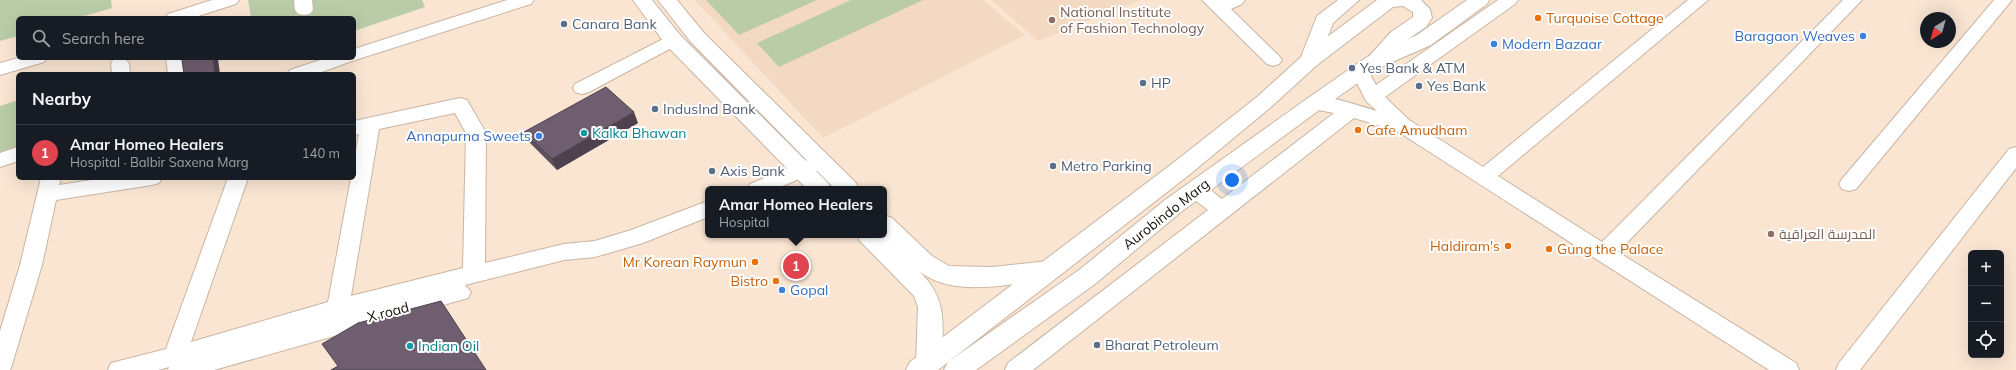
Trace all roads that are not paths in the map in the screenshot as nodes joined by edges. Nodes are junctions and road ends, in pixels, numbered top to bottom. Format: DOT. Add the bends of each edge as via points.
graph roads {
  1 [pos="230,0"];
  2 [pos="525,0"];
  3 [pos="642,0"];
  4 [pos="667,0"];
  5 [pos="1236,0"];
  6 [pos="1350,0"];
  7 [pos="1399,0"];
  8 [pos="1480,0"];
  9 [pos="1509,0"];
  10 [pos="1699,0"];
  11 [pos="1854,0"];
  12 [pos="2003,0"];
  13 [pos="1215,4"];
  14 [pos="180,16"];
  15 [pos="673,40"];
  16 [pos="356,54"];
  17 [pos="31,60"];
  18 [pos="175,60"];
  19 [pos="339,60"];
  20 [pos="1273,60"];
  21 [pos="1310,60"];
  22 [pos="1367,67"];
  23 [pos="0,69"];
  24 [pos="177,72"];
  25 [pos="302,72"];
  26 [pos="582,88"];
  27 [pos="1374,96"];
  28 [pos="1315,103"];
  29 [pos="1351,110"];
  30 [pos="1402,125"];
  31 [pos="362,127"];
  32 [pos="2016,154"];
  33 [pos="16,155"];
  34 [pos="0,160"];
  35 [pos="810,166"];
  36 [pos="356,172"];
  37 [pos="1483,177"];
  38 [pos="126,180"];
  39 [pos="237,180"];
  40 [pos="355,180"];
  41 [pos="1849,184"];
  42 [pos="50,186"];
  43 [pos="763,186"];
  44 [pos="819,186"];
  45 [pos="843,186"];
  46 [pos="1195,190"];
  47 [pos="705,210"];
  48 [pos="1222,210"];
  49 [pos="887,228"];
  50 [pos="872,238"];
  51 [pos="595,249"];
  52 [pos="1604,253"];
  53 [pos="916,268"];
  54 [pos="1048,270"];
  55 [pos="1095,270"];
  56 [pos="474,275"];
  57 [pos="1118,290"];
  58 [pos="338,308"];
  59 [pos="177,363"];
  60 [pos="924,366"];
  61 [pos="0,368"];
  62 [pos="119,370"];
  63 [pos="957,370"];
  64 [pos="1016,370"];
  65 [pos="1788,370"];
  66 [pos="1847,370"];
  1 -- 14 [label="street"];
  2 -- 16 [label="street"];
  3 -- 15 [label="main road"];
  4 -- 35 [label="main road"];
  5 -- 13 [label="street"];
  6 -- 21 [label="main road, Aurobindo Marg" via="1324,20"];
  7 -- 21 [label="main road" via="1386,2"];
  7 -- 22 [label="main road" via="1414,4 1422,12 1423,17"];
  8 -- 22 [label="main road, Aurobindo Marg" via="1424,40"];
  9 -- 27 [label="street"];
  10 -- 37 [label="street"];
  11 -- 52 [label="street"];
  12 -- 41 [label="street"];
  13 -- 20 [label="street"];
  15 -- 26 [label="street"];
  15 -- 35 [label="main road"];
  17 -- 23 [label="street"];
  18 -- 24 [label="street"];
  19 -- 25 [label="street"];
  21 -- 54 [label="main road, Aurobindo Marg" via="1264,102 1187,164"];
  22 -- 27 [label="street"];
  22 -- 28 [label="main road, Aurobindo Marg"];
  27 -- 30 [label="street"];
  28 -- 29 [label="street"];
  28 -- 46 [label="main road, Aurobindo Marg"];
  29 -- 30 [label="street"];
  29 -- 48 [label="street"];
  30 -- 37 [label="street"];
  31 -- 36 [label="street"];
  31 -- 56 [label="street" via="460,105 476,133"];
  32 -- 66 [label="street"];
  33 -- 34 [label="street"];
  35 -- 43 [label="street"];
  35 -- 44 [label="main road"];
  35 -- 45 [label="main road"];
  37 -- 52 [label="street"];
  38 -- 42 [label="street"];
  39 -- 59 [label="street"];
  40 -- 58 [label="street"];
  42 -- 61 [label="street" via="31,265"];
  46 -- 48 [label="street"];
  46 -- 55 [label="main road, Aurobindo Marg"];
  47 -- 51 [label="street" via="636,237"];
  48 -- 57 [label="street"];
  49 -- 53 [label="main road"];
  50 -- 53 [label="main road"];
  51 -- 56 [label="street" via="564,252"];
  51 -- 59 [label="street, X road" via="512,278"];
  52 -- 65 [label="street"];
  53 -- 54 [label="main road" via="962,276"];
  53 -- 60 [label="main road" via="929,301"];
  54 -- 60 [label="main road, Aurobindo Marg"];
  55 -- 57 [label="street"];
  55 -- 63 [label="main road, Aurobindo Marg"];
  56 -- 58 [label="street"];
  57 -- 64 [label="street"];
  58 -- 59 [label="street"];
  59 -- 62 [label="street"];
}
